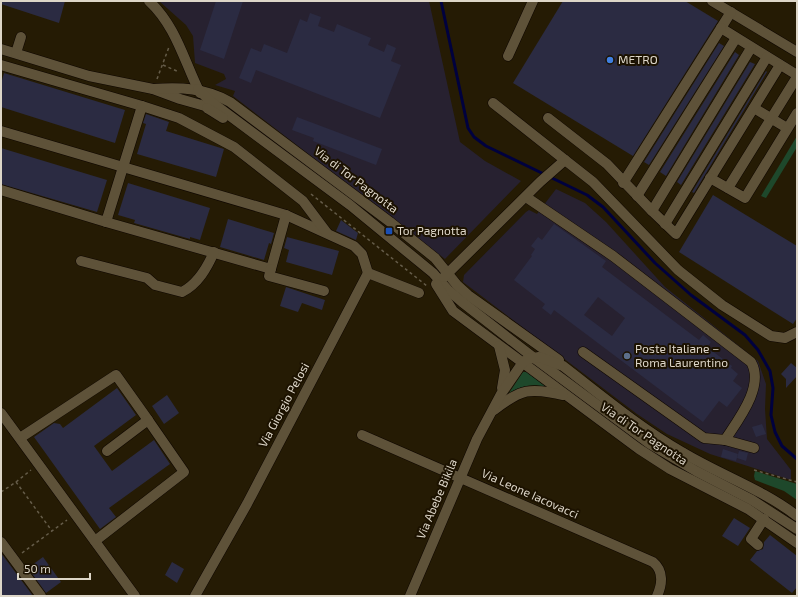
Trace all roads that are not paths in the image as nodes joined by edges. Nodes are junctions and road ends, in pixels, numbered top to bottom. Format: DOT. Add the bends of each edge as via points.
graph roads {
  1 [pos="149,1"];
  2 [pos="533,1"];
  3 [pos="712,1"];
  4 [pos="731,12"];
  5 [pos="721,28"];
  6 [pos="21,37"];
  7 [pos="736,38"];
  8 [pos="751,48"];
  9 [pos="1,49"];
  10 [pos="797,52"];
  11 [pos="16,53"];
  12 [pos="508,56"];
  13 [pos="768,57"];
  14 [pos="1,64"];
  15 [pos="780,65"];
  16 [pos="797,76"];
  17 [pos="153,89"];
  18 [pos="198,89"];
  19 [pos="493,103"];
  20 [pos="142,106"];
  21 [pos="207,108"];
  22 [pos="754,108"];
  23 [pos="223,110"];
  24 [pos="797,113"];
  25 [pos="548,118"];
  26 [pos="771,118"];
  27 [pos="788,128"];
  28 [pos="1,131"];
  29 [pos="565,160"];
  30 [pos="123,167"];
  31 [pos="710,178"];
  32 [pos="623,183"];
  33 [pos="728,188"];
  34 [pos="1,190"];
  35 [pos="526,196"];
  36 [pos="637,196"];
  37 [pos="652,211"];
  38 [pos="286,215"];
  39 [pos="106,222"];
  40 [pos="665,224"];
  41 [pos="327,233"];
  42 [pos="214,252"];
  43 [pos="82,261"];
  44 [pos="271,269"];
  45 [pos="368,273"];
  46 [pos="439,282"];
  47 [pos="324,291"];
  48 [pos="419,293"];
  49 [pos="797,332"];
  50 [pos="500,346"];
  51 [pos="584,352"];
  52 [pos="534,358"];
  53 [pos="523,362"];
  54 [pos="563,366"];
  55 [pos="501,394"];
  56 [pos="567,396"];
  57 [pos="1,413"];
  58 [pos="491,413"];
  59 [pos="148,420"];
  60 [pos="362,435"];
  61 [pos="20,438"];
  62 [pos="726,440"];
  63 [pos="754,448"];
  64 [pos="107,451"];
  65 [pos="460,478"];
  66 [pos="796,515"];
  67 [pos="764,519"];
  68 [pos="797,529"];
  69 [pos="95,541"];
  70 [pos="1,542"];
  71 [pos="797,542"];
  72 [pos="758,545"];
  73 [pos="41,596"];
  74 [pos="135,596"];
  75 [pos="195,596"];
  76 [pos="410,596"];
  77 [pos="657,596"];
  1 -- 18 [label="street" via="172,30"];
  2 -- 12 [label="street"];
  3 -- 4 [label="street"];
  4 -- 5 [label="street"];
  4 -- 10 [label="street"];
  5 -- 7 [label="street"];
  5 -- 32 [label="street"];
  6 -- 11 [label="street"];
  7 -- 8 [label="street"];
  7 -- 36 [label="street"];
  8 -- 13 [label="street"];
  8 -- 37 [label="street"];
  9 -- 11 [label="street, Via di Tor Pagnotta"];
  11 -- 17 [label="street, Via di Tor Pagnotta" via="89,76"];
  13 -- 15 [label="street"];
  13 -- 40 [label="street"];
  14 -- 20 [label="street"];
  15 -- 16 [label="street"];
  15 -- 22 [label="street"];
  16 -- 26 [label="street"];
  17 -- 18 [label="street, Via di Tor Pagnotta"];
  17 -- 21 [label="street, Via di Tor Pagnotta"];
  18 -- 21 [label="street"];
  18 -- 23 [label="street, Via di Tor Pagnotta"];
  18 -- 46 [label="street, Via di Tor Pagnotta" via="230,102 435,258"];
  19 -- 29 [label="street"];
  20 -- 30 [label="street"];
  20 -- 41 [label="street" via="179,118 234,147 303,201"];
  21 -- 23 [label="street, Via di Tor Pagnotta"];
  21 -- 46 [label="street, Via di Tor Pagnotta" via="248,135"];
  22 -- 26 [label="street"];
  22 -- 31 [label="street"];
  23 -- 46 [label="street, Via di Tor Pagnotta" via="350,205"];
  24 -- 27 [label="street"];
  25 -- 32 [label="street" via="607,164"];
  26 -- 27 [label="street"];
  26 -- 33 [label="street"];
  27 -- 33 [label="street" via="745,198"];
  28 -- 30 [label="street"];
  29 -- 35 [label="street"];
  29 -- 49 [label="street" via="593,182 678,270 722,305 771,336 786,338"];
  30 -- 38 [label="street"];
  30 -- 39 [label="street"];
  31 -- 33 [label="street"];
  31 -- 40 [label="street" via="676,234"];
  32 -- 36 [label="street"];
  34 -- 39 [label="street"];
  35 -- 46 [label="street"];
  35 -- 62 [label="street" via="613,256 751,362 755,368 756,380 746,407"];
  36 -- 37 [label="street"];
  37 -- 40 [label="street"];
  38 -- 41 [label="street"];
  38 -- 44 [label="street"];
  39 -- 42 [label="street"];
  41 -- 45 [label="street" via="354,246 362,254"];
  42 -- 43 [label="street" via="199,278 182,292 155,285 147,278"];
  42 -- 44 [label="street"];
  44 -- 47 [label="street" via="269,276"];
  45 -- 48 [label="street"];
  45 -- 75 [label="street, Via Giorgio Pelosi"];
  46 -- 50 [label="street, Via di Tor Pagnotta" via="453,311"];
  46 -- 52 [label="street, Via di Tor Pagnotta"];
  46 -- 54 [label="street, Via di Tor Pagnotta" via="468,295 560,360"];
  50 -- 53 [label="street, Via di Tor Pagnotta"];
  50 -- 55 [label="street, Via Abebe Bikila" via="505,370"];
  51 -- 62 [label="street" via="704,438"];
  52 -- 53 [label="street"];
  52 -- 54 [label="street, Via di Tor Pagnotta" via="549,360"];
  52 -- 68 [label="street, Via di Tor Pagnotta" via="661,451 752,500"];
  53 -- 55 [label="street, Via Abebe Bikila"];
  53 -- 56 [label="street, Via di Tor Pagnotta"];
  54 -- 66 [label="street, Via di Tor Pagnotta" via="684,454 755,488"];
  55 -- 58 [label="street, Via Abebe Bikila"];
  56 -- 58 [label="street, Via Abebe Bikila" via="540,390 525,391 511,397"];
  56 -- 67 [label="street, Via di Tor Pagnotta" via="670,469"];
  57 -- 61 [label="street"];
  58 -- 65 [label="street, Via Abebe Bikila"];
  59 -- 61 [label="street" via="116,375"];
  59 -- 64 [label="street"];
  59 -- 69 [label="street" via="184,472"];
  60 -- 65 [label="street, Via Leone Iacovacci"];
  61 -- 69 [label="street"];
  62 -- 63 [label="street"];
  65 -- 76 [label="street, Via Abebe Bikila"];
  65 -- 77 [label="street, Via Leone Iacovacci" via="653,562 659,568 661,577"];
  67 -- 71 [label="street, Via di Tor Pagnotta"];
  67 -- 72 [label="street" via="751,539"];
  69 -- 74 [label="street"];
  70 -- 73 [label="street"];
}
